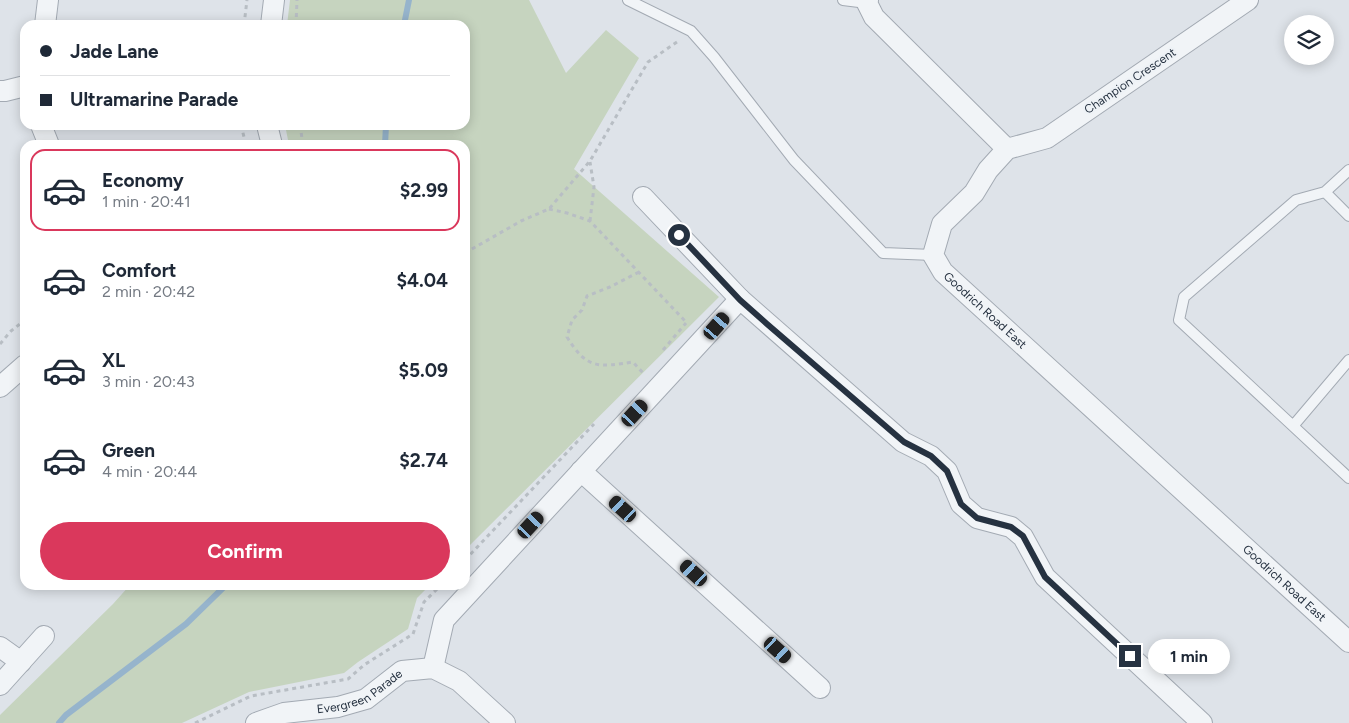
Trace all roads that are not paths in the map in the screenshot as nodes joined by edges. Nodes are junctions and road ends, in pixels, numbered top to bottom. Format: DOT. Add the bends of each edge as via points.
graph roads {
  1 [pos="48,0"];
  2 [pos="274,0"];
  3 [pos="628,0"];
  4 [pos="843,0"];
  5 [pos="1248,0"];
  6 [pos="868,2"];
  7 [pos="46,20"];
  8 [pos="272,20"];
  9 [pos="20,87"];
  10 [pos="0,91"];
  11 [pos="1007,149"];
  12 [pos="1349,170"];
  13 [pos="1325,192"];
  14 [pos="643,197"];
  15 [pos="1349,216"];
  16 [pos="933,254"];
  17 [pos="740,300"];
  18 [pos="1349,360"];
  19 [pos="20,369"];
  20 [pos="0,387"];
  21 [pos="1293,426"];
  22 [pos="581,471"];
  23 [pos="1349,478"];
  24 [pos="44,636"];
  25 [pos="1349,642"];
  26 [pos="0,647"];
  27 [pos="21,662"];
  28 [pos="433,668"];
  29 [pos="0,685"];
  30 [pos="820,688"];
  31 [pos="256,723"];
  32 [pos="505,723"];
  33 [pos="1202,723"];
  1 -- 7 [label="street"];
  2 -- 8 [label="street"];
  3 -- 16 [label="lane" via="692,31 794,160 883,253"];
  4 -- 6 [label="lane"];
  5 -- 11 [label="street, Champion Crescent" via="1047,138"];
  6 -- 11 [label="street" via="874,17"];
  9 -- 10 [label="street"];
  11 -- 16 [label="street" via="988,170 974,193 942,224"];
  12 -- 13 [label="lane"];
  13 -- 15 [label="lane"];
  13 -- 21 [label="lane" via="1296,200 1184,297 1179,320"];
  14 -- 17 [label="street"];
  16 -- 25 [label="street, Goodrich Road East" via="943,272"];
  17 -- 22 [label="street"];
  17 -- 33 [label="street" via="904,442 931,456 947,471 961,504 977,518 1011,527 1023,536 1045,577"];
  18 -- 21 [label="lane"];
  19 -- 20 [label="street"];
  21 -- 23 [label="lane"];
  22 -- 28 [label="street" via="444,620"];
  22 -- 30 [label="street"];
  24 -- 27 [label="street"];
  26 -- 27 [label="street"];
  27 -- 29 [label="street"];
  28 -- 31 [label="street, Evergreen Parade" via="402,671 366,699 338,707 284,713"];
  28 -- 32 [label="street" via="459,680"];
}
